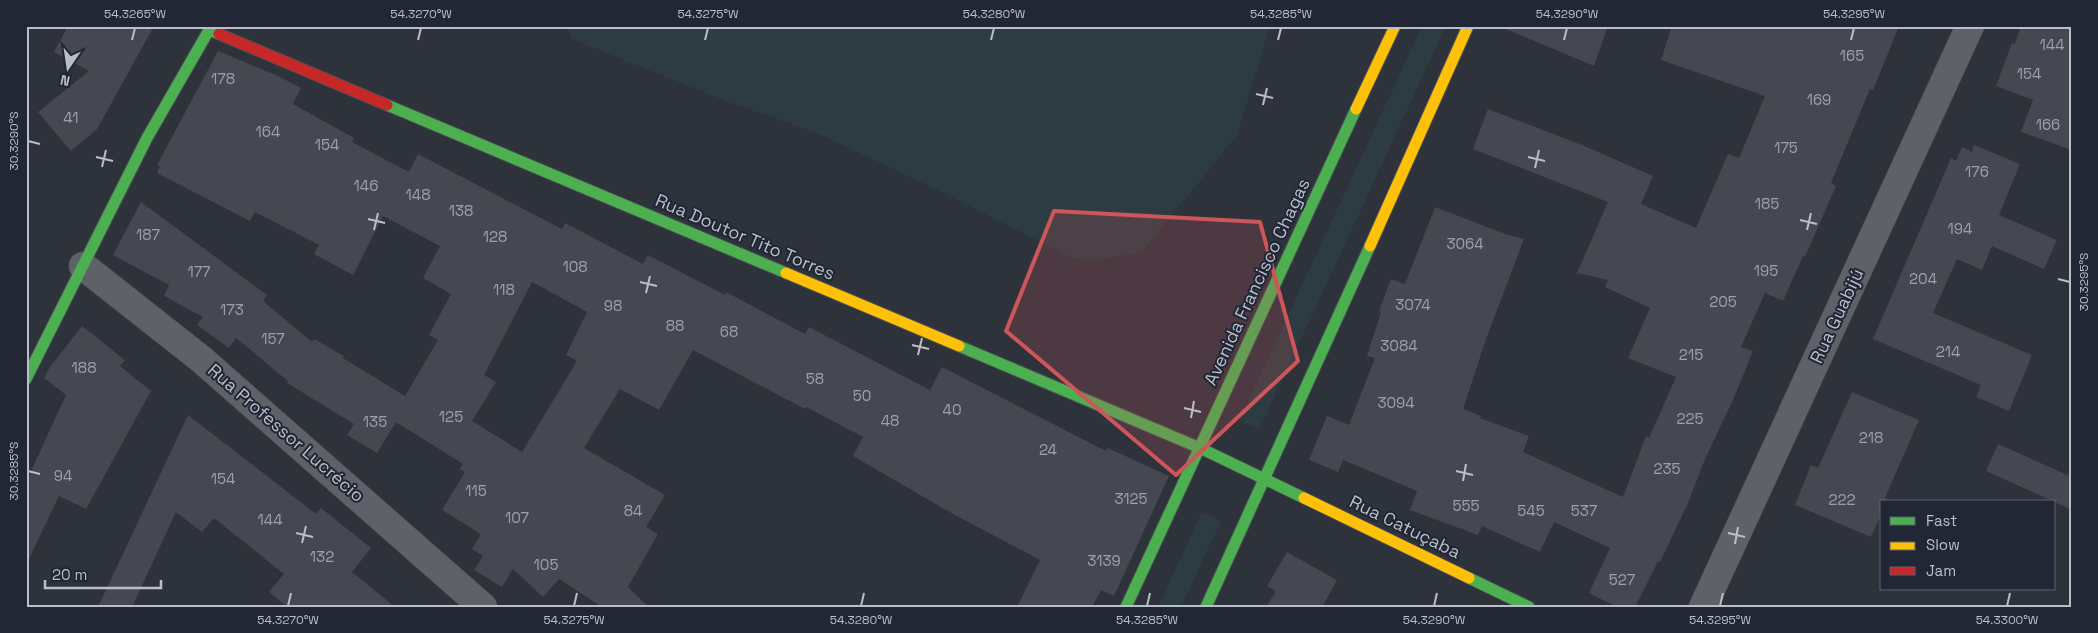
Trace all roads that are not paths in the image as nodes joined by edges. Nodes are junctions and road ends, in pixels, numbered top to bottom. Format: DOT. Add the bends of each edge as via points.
graph roads {
  1 [pos="1395,26"];
  2 [pos="1468,26"];
  3 [pos="1970,26"];
  4 [pos="83,266"];
  5 [pos="26,378"];
  6 [pos="1200,448"];
  7 [pos="1266,478"];
  8 [pos="483,607"];
  9 [pos="1126,607"];
  10 [pos="1206,607"];
  11 [pos="1529,607"];
  12 [pos="1703,607"];
  1 -- 6 [label="street, Avenida Francisco Chagas"];
  2 -- 7 [label="street"];
  3 -- 12 [label="street, Rua Guabijú"];
  4 -- 5 [label="street"];
  4 -- 6 [label="street, Rua Doutor Tito Torres" via="147,138 209,30"];
  4 -- 8 [label="street, Rua Professor Lucrécio" via="201,358"];
  6 -- 7 [label="street, Rua Doutor Tito Torres"];
  6 -- 9 [label="street, Avenida Francisco Chagas"];
  7 -- 10 [label="street"];
  7 -- 11 [label="street, Rua Catuçaba"];
}
